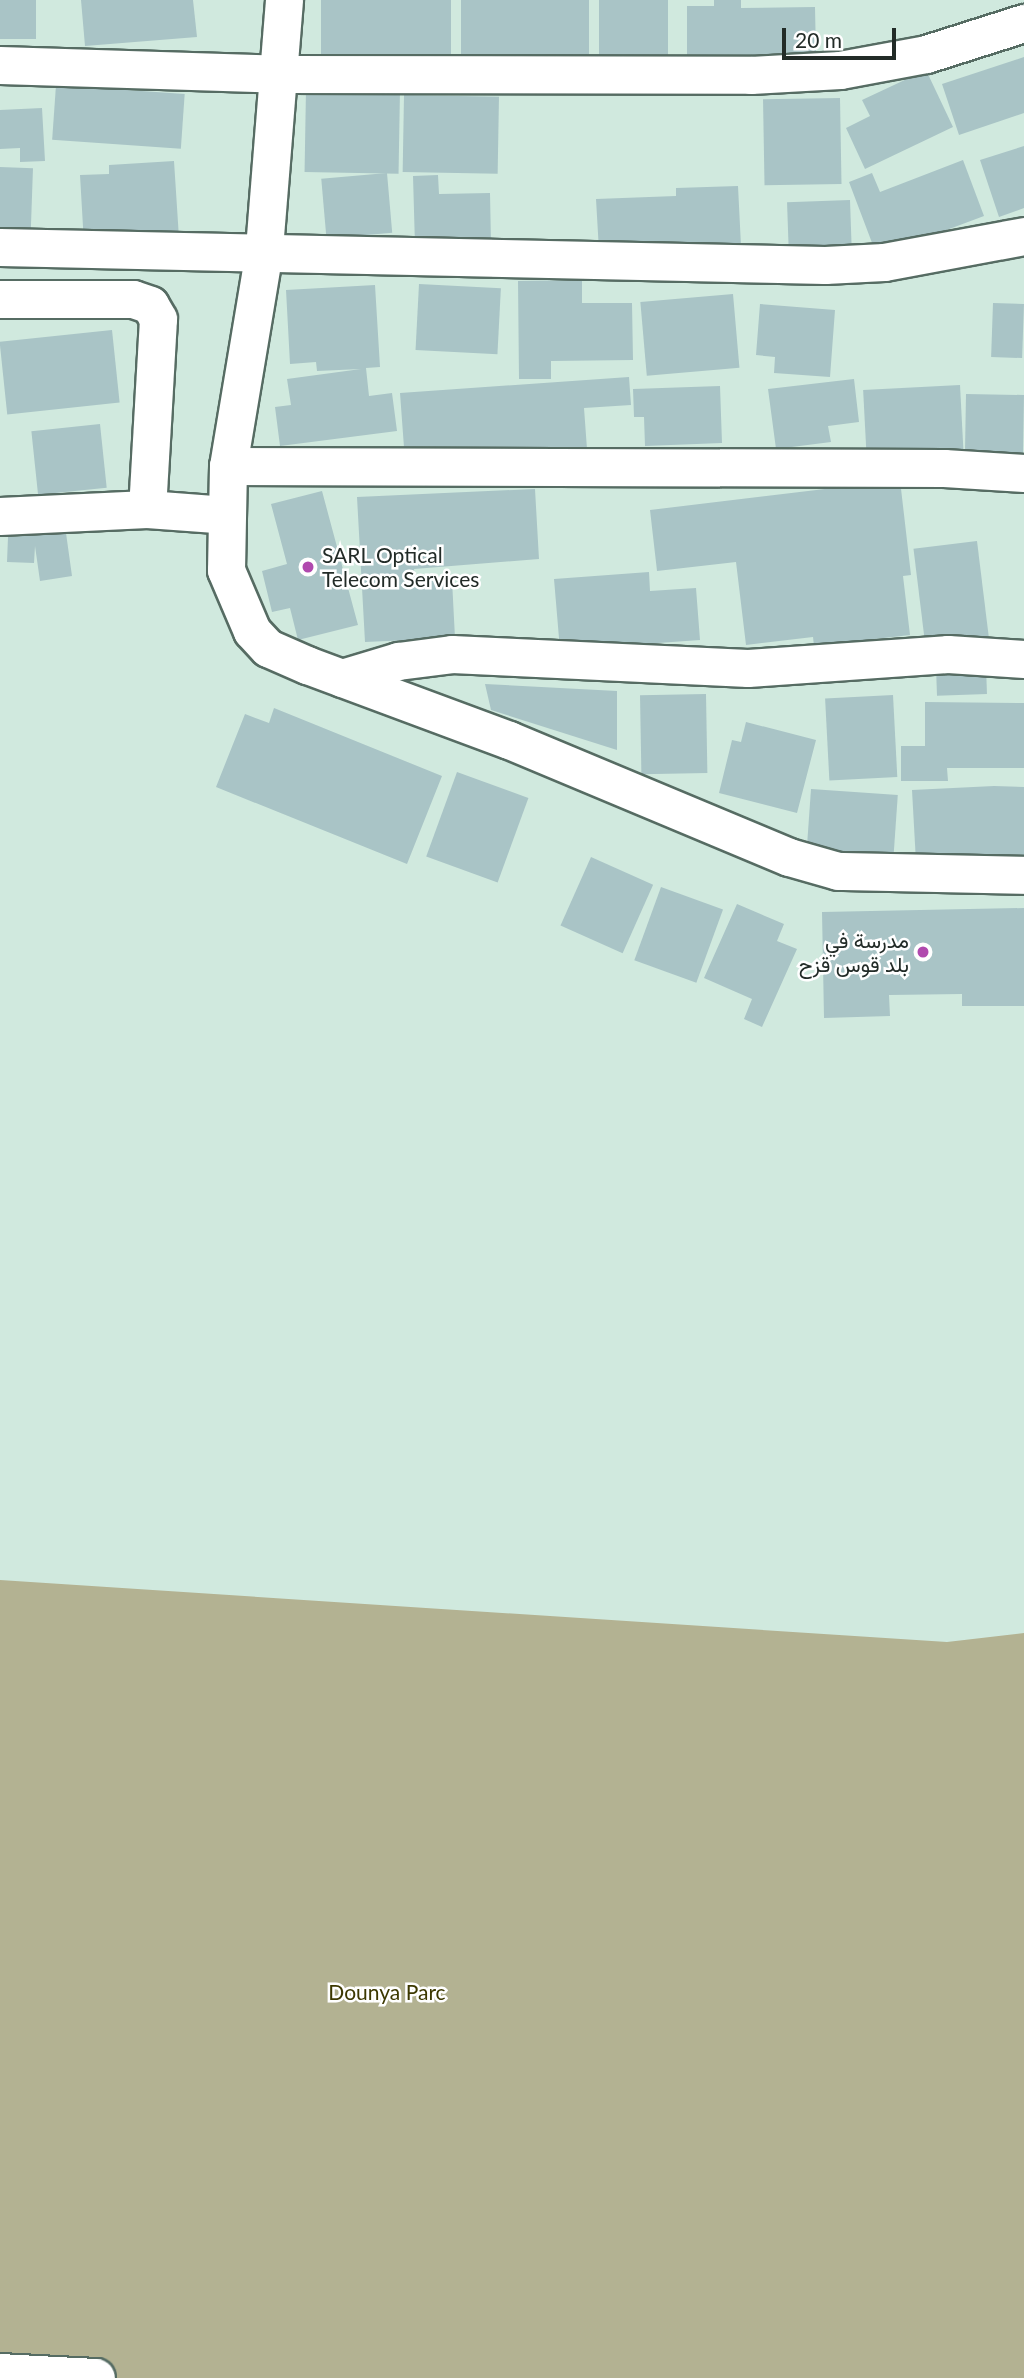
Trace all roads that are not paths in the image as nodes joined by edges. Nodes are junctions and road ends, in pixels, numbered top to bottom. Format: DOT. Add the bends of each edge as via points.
graph roads {
  1 [pos="284,0"];
  2 [pos="1024,23"];
  3 [pos="0,65"];
  4 [pos="279,74"];
  5 [pos="1015,242"];
  6 [pos="0,247"];
  7 [pos="264,251"];
  8 [pos="0,299"];
  9 [pos="228,466"];
  10 [pos="1024,473"];
  11 [pos="147,509"];
  12 [pos="226,515"];
  13 [pos="0,516"];
  14 [pos="1024,659"];
  15 [pos="342,678"];
  16 [pos="1024,875"];
  17 [pos="0,2372"];
  18 [pos="96,2378"];
  1 -- 4 [label="street"];
  2 -- 4 [label="street" via="926,54 827,71"];
  3 -- 4 [label="street"];
  4 -- 7 [label="street"];
  5 -- 7 [label="street" via="825,265"];
  6 -- 7 [label="street"];
  7 -- 9 [label="street"];
  8 -- 11 [label="street" via="133,299 150,305 159,319"];
  9 -- 10 [label="street" via="944,468"];
  9 -- 12 [label="street"];
  11 -- 12 [label="street"];
  11 -- 13 [label="street"];
  12 -- 15 [label="street" via="226,570 253,631 268,648"];
  14 -- 15 [label="street" via="948,654 748,668 452,654 398,660"];
  15 -- 16 [label="street" via="838,871"];
  17 -- 18 [label="highway"];
}
